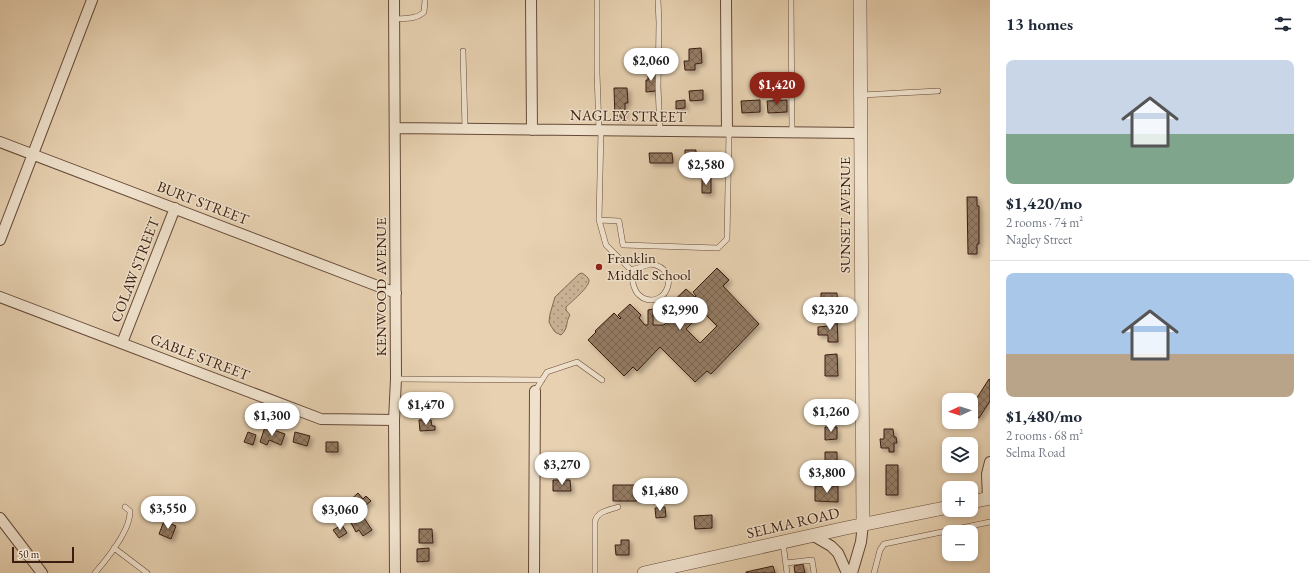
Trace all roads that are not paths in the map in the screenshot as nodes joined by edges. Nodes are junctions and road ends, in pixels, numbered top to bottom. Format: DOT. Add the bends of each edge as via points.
graph roads {
  1 [pos="92,0"];
  2 [pos="394,0"];
  3 [pos="425,0"];
  4 [pos="531,0"];
  5 [pos="597,0"];
  6 [pos="658,0"];
  7 [pos="726,0"];
  8 [pos="791,0"];
  9 [pos="860,0"];
  10 [pos="394,19"];
  11 [pos="463,51"];
  12 [pos="938,91"];
  13 [pos="860,95"];
  14 [pos="395,128"];
  15 [pos="465,129"];
  16 [pos="532,130"];
  17 [pos="600,130"];
  18 [pos="660,131"];
  19 [pos="728,132"];
  20 [pos="792,132"];
  21 [pos="861,133"];
  22 [pos="0,142"];
  23 [pos="33,154"];
  24 [pos="175,208"];
  25 [pos="4,220"];
  26 [pos="599,220"];
  27 [pos="0,240"];
  28 [pos="631,270"];
  29 [pos="396,293"];
  30 [pos="0,298"];
  31 [pos="122,344"];
  32 [pos="396,379"];
  33 [pos="542,380"];
  34 [pos="602,380"];
  35 [pos="535,391"];
  36 [pos="394,420"];
  37 [pos="990,462"];
  38 [pos="989,498"];
  39 [pos="978,500"];
  40 [pos="125,507"];
  41 [pos="618,507"];
  42 [pos="942,508"];
  43 [pos="0,518"];
  44 [pos="990,522"];
  45 [pos="863,524"];
  46 [pos="812,536"];
  47 [pos="783,542"];
  48 [pos="114,548"];
  49 [pos="786,563"];
  50 [pos="42,573"];
  51 [pos="95,573"];
  52 [pos="147,573"];
  53 [pos="395,573"];
  54 [pos="534,573"];
  55 [pos="595,573"];
  56 [pos="644,573"];
  57 [pos="787,573"];
  58 [pos="814,573"];
  59 [pos="847,573"];
  60 [pos="852,573"];
  61 [pos="874,573"];
  1 -- 23 [label="street"];
  2 -- 10 [label="street, KENWOOD AVENUE"];
  3 -- 10 [label="lane" via="424,12 416,18"];
  4 -- 16 [label="street"];
  5 -- 17 [label="lane"];
  6 -- 18 [label="lane"];
  7 -- 19 [label="street"];
  8 -- 20 [label="lane"];
  9 -- 13 [label="street, SUNSET AVENUE"];
  10 -- 14 [label="street, KENWOOD AVENUE"];
  11 -- 15 [label="lane"];
  12 -- 13 [label="lane"];
  13 -- 21 [label="street, SUNSET AVENUE"];
  14 -- 15 [label="street, NAGLEY STREET"];
  14 -- 29 [label="street, KENWOOD AVENUE"];
  15 -- 16 [label="street, NAGLEY STREET"];
  16 -- 17 [label="street, NAGLEY STREET"];
  17 -- 18 [label="street, NAGLEY STREET"];
  17 -- 26 [label="lane"];
  18 -- 19 [label="street, NAGLEY STREET"];
  19 -- 20 [label="street, NAGLEY STREET"];
  19 -- 26 [label="lane" via="727,239 718,248 623,245 619,221"];
  20 -- 21 [label="street, NAGLEY STREET"];
  21 -- 45 [label="street, SUNSET AVENUE"];
  22 -- 23 [label="street, BURT STREET"];
  23 -- 24 [label="street, BURT STREET"];
  23 -- 25 [label="street"];
  24 -- 29 [label="street, BURT STREET"];
  24 -- 31 [label="street, COLAW STREET"];
  25 -- 27 [label="street"];
  26 -- 28 [label="lane" via="606,245"];
  28 -- 28 [label="lane" via="635,289 642,297 658,298 667,290 669,284 666,272 657,265 645,265"];
  29 -- 32 [label="street, KENWOOD AVENUE"];
  30 -- 31 [label="street, GABLE STREET"];
  31 -- 36 [label="street, GABLE STREET" via="321,419"];
  32 -- 33 [label="lane"];
  32 -- 36 [label="street, KENWOOD AVENUE"];
  33 -- 34 [label="lane" via="547,372 577,362"];
  33 -- 35 [label="lane"];
  35 -- 54 [label="street"];
  36 -- 53 [label="street, KENWOOD AVENUE"];
  37 -- 38 [label="street" via="987,474"];
  38 -- 39 [label="street"];
  40 -- 48 [label="lane" via="130,511 131,517"];
  41 -- 55 [label="lane" via="601,513 595,521"];
  42 -- 45 [label="street, SELMA ROAD"];
  43 -- 50 [label="street"];
  44 -- 61 [label="lane" via="884,544"];
  45 -- 46 [label="street, SELMA ROAD"];
  45 -- 60 [label="street, SUNSET AVENUE"];
  46 -- 47 [label="street, SELMA ROAD"];
  46 -- 59 [label="street" via="831,546 838,553"];
  47 -- 49 [label="lane"];
  47 -- 56 [label="street, SELMA ROAD"];
  48 -- 51 [label="lane"];
  48 -- 52 [label="lane"];
  49 -- 57 [label="lane"];
  49 -- 58 [label="lane" via="812,560"];
}
